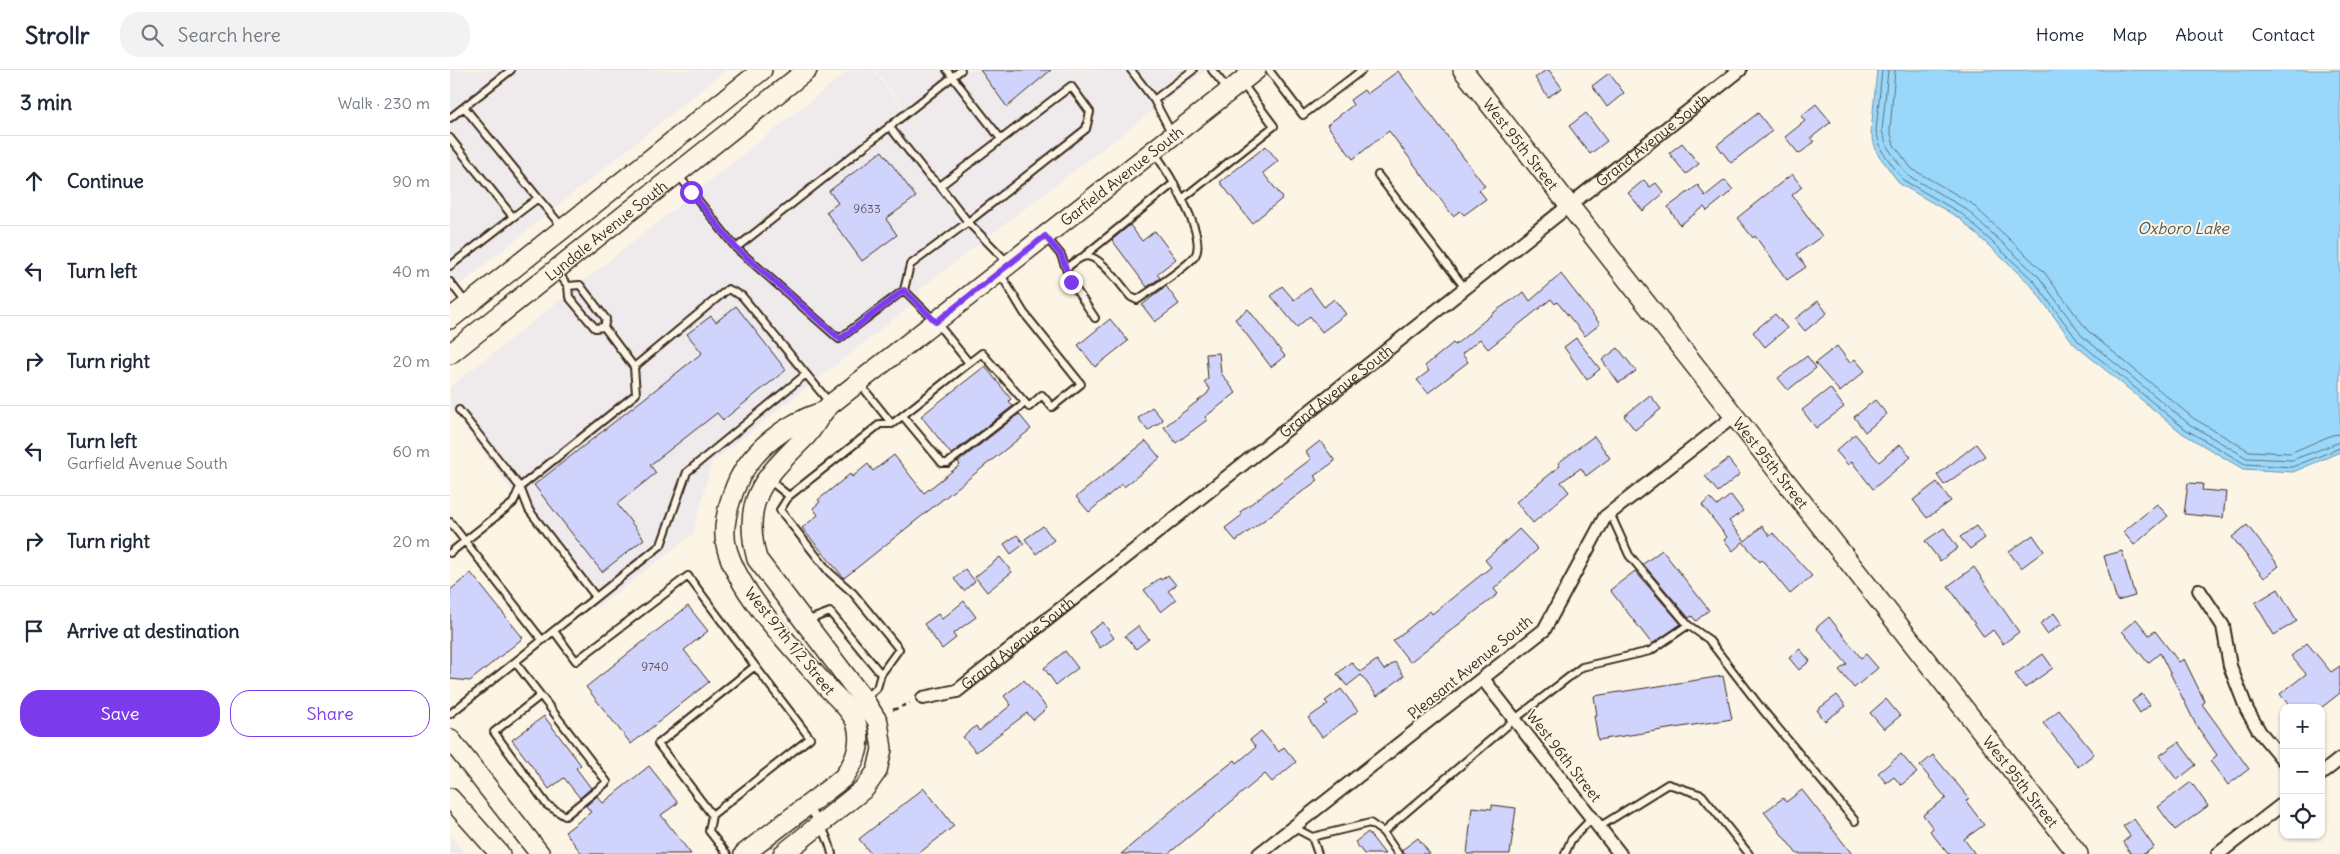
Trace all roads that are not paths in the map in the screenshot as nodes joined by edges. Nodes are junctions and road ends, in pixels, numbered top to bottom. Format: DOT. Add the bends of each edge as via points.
graph roads {
  1 [pos="511,70"];
  2 [pos="807,70"];
  3 [pos="947,70"];
  4 [pos="960,70"];
  5 [pos="1131,70"];
  6 [pos="1193,70"];
  7 [pos="1212,70"];
  8 [pos="1269,70"];
  9 [pos="1362,70"];
  10 [pos="1463,70"];
  11 [pos="1740,70"];
  12 [pos="757,72"];
  13 [pos="952,77"];
  14 [pos="1242,81"];
  15 [pos="1154,100"];
  16 [pos="464,107"];
  17 [pos="450,118"];
  18 [pos="889,126"];
  19 [pos="685,131"];
  20 [pos="1173,135"];
  21 [pos="450,138"];
  22 [pos="1001,139"];
  23 [pos="1153,151"];
  24 [pos="677,173"];
  25 [pos="1378,175"];
  26 [pos="1174,182"];
  27 [pos="940,186"];
  28 [pos="538,198"];
  29 [pos="1182,199"];
  30 [pos="1570,204"];
  31 [pos="513,217"];
  32 [pos="968,222"];
  33 [pos="563,228"];
  34 [pos="1045,236"];
  35 [pos="540,246"];
  36 [pos="736,248"];
  37 [pos="579,251"];
  38 [pos="1083,256"];
  39 [pos="450,266"];
  40 [pos="1004,268"];
  41 [pos="1066,268"];
  42 [pos="556,270"];
  43 [pos="450,282"];
  44 [pos="568,286"];
  45 [pos="1464,288"];
  46 [pos="904,290"];
  47 [pos="468,305"];
  48 [pos="1095,318"];
  49 [pos="450,319"];
  50 [pos="936,322"];
  51 [pos="485,326"];
  52 [pos="604,327"];
  53 [pos="450,354"];
  54 [pos="969,364"];
  55 [pos="634,367"];
  56 [pos="806,374"];
  57 [pos="859,382"];
  58 [pos="1025,403"];
  59 [pos="827,408"];
  60 [pos="458,410"];
  61 [pos="903,416"];
  62 [pos="1734,416"];
  63 [pos="892,424"];
  64 [pos="766,478"];
  65 [pos="520,487"];
  66 [pos="789,496"];
  67 [pos="730,498"];
  68 [pos="753,511"];
  69 [pos="1610,513"];
  70 [pos="450,522"];
  71 [pos="465,541"];
  72 [pos="450,553"];
  73 [pos="2199,590"];
  74 [pos="596,597"];
  75 [pos="805,622"];
  76 [pos="1688,626"];
  77 [pos="554,631"];
  78 [pos="784,638"];
  79 [pos="542,640"];
  80 [pos="515,662"];
  81 [pos="755,666"];
  82 [pos="881,674"];
  83 [pos="1483,679"];
  84 [pos="540,696"];
  85 [pos="924,698"];
  86 [pos="864,700"];
  87 [pos="847,710"];
  88 [pos="450,714"];
  89 [pos="1514,719"];
  90 [pos="450,739"];
  91 [pos="2280,756"];
  92 [pos="2340,760"];
  93 [pos="2325,771"];
  94 [pos="450,798"];
  95 [pos="807,806"];
  96 [pos="2280,806"];
  97 [pos="712,815"];
  98 [pos="1855,821"];
  99 [pos="1595,823"];
  100 [pos="821,824"];
  101 [pos="1293,827"];
  102 [pos="1383,832"];
  103 [pos="1312,837"];
  104 [pos="500,854"];
  105 [pos="540,854"];
  106 [pos="727,854"];
  107 [pos="744,854"];
  108 [pos="783,854"];
  109 [pos="832,854"];
  110 [pos="1259,854"];
  111 [pos="1318,854"];
  112 [pos="1398,854"];
  113 [pos="1565,854"];
  114 [pos="1620,854"];
  115 [pos="1749,854"];
  116 [pos="2078,854"];
  117 [pos="2218,854"];
  1 -- 16 [label="lane"];
  2 -- 24 [label="street, Lyndale Avenue South"];
  3 -- 13 [label="lane"];
  4 -- 13 [label="lane"];
  5 -- 15 [label="lane"];
  6 -- 15 [label="lane"];
  7 -- 14 [label="lane"];
  8 -- 9 [label="lane" via="1304,115"];
  10 -- 30 [label="street, West 95th Street"];
  11 -- 30 [label="street, Grand Avenue South"];
  12 -- 19 [label="street, Lyndale Avenue South"];
  13 -- 18 [label="lane"];
  13 -- 22 [label="lane"];
  14 -- 20 [label="street, Garfield Avenue South"];
  14 -- 29 [label="lane" via="1274,126"];
  15 -- 20 [label="lane"];
  16 -- 17 [label="lane"];
  16 -- 28 [label="lane"];
  18 -- 27 [label="lane"];
  18 -- 36 [label="lane"];
  19 -- 24 [label="street"];
  19 -- 33 [label="street, Lyndale Avenue South"];
  20 -- 23 [label="street, Garfield Avenue South"];
  21 -- 31 [label="lane"];
  22 -- 27 [label="lane"];
  22 -- 32 [label="lane" via="1072,86 1090,112 1086,129"];
  23 -- 26 [label="lane"];
  23 -- 34 [label="street, Garfield Avenue South"];
  24 -- 36 [label="lane"];
  24 -- 37 [label="street, Lyndale Avenue South"];
  25 -- 45 [label="lane"];
  26 -- 29 [label="lane"];
  26 -- 38 [label="lane"];
  27 -- 32 [label="lane"];
  28 -- 31 [label="lane"];
  28 -- 33 [label="lane"];
  29 -- 38 [label="lane" via="1198,244 1195,256 1136,300 1102,263"];
  30 -- 45 [label="street, Grand Avenue South"];
  30 -- 62 [label="street, West 95th Street"];
  31 -- 39 [label="lane"];
  32 -- 40 [label="lane"];
  32 -- 46 [label="lane" via="910,265"];
  33 -- 35 [label="street, Lyndale Avenue South"];
  33 -- 37 [label="street"];
  34 -- 40 [label="street, Garfield Avenue South"];
  34 -- 41 [label="lane" via="1061,255"];
  35 -- 42 [label="street"];
  35 -- 47 [label="street, Lyndale Avenue South"];
  36 -- 46 [label="lane" via="840,339"];
  37 -- 42 [label="street, Lyndale Avenue South"];
  38 -- 41 [label="lane"];
  40 -- 50 [label="street, Garfield Avenue South"];
  40 -- 58 [label="lane" via="1024,313 1081,384 1052,407 1042,395 1029,407"];
  41 -- 48 [label="lane" via="1071,282"];
  42 -- 44 [label="lane"];
  42 -- 51 [label="street, Lyndale Avenue South"];
  43 -- 47 [label="lane"];
  44 -- 52 [label="lane" via="569,297 595,328"];
  44 -- 52 [label="lane" via="580,285 606,319"];
  45 -- 85 [label="street, Grand Avenue South" via="957,691"];
  46 -- 50 [label="lane"];
  47 -- 49 [label="street, Lyndale Avenue South"];
  47 -- 51 [label="street"];
  50 -- 54 [label="lane"];
  50 -- 57 [label="street, Garfield Avenue South"];
  51 -- 53 [label="street, Lyndale Avenue South"];
  52 -- 55 [label="lane"];
  54 -- 58 [label="lane" via="982,353"];
  54 -- 61 [label="lane"];
  55 -- 56 [label="lane" via="728,289 742,296"];
  55 -- 65 [label="lane" via="636,394"];
  56 -- 59 [label="lane"];
  56 -- 74 [label="lane" via="687,472 661,545"];
  57 -- 59 [label="street, Garfield Avenue South"];
  57 -- 63 [label="lane"];
  58 -- 61 [label="lane" via="948,463 942,463"];
  59 -- 64 [label="street, Garfield Avenue South"];
  59 -- 67 [label="street, Garfield Avenue South" via="802,419 770,441 741,475"];
  60 -- 65 [label="lane"];
  61 -- 63 [label="lane"];
  62 -- 69 [label="street, Pleasant Avenue South"];
  62 -- 116 [label="street, West 95th Street"];
  63 -- 66 [label="lane" via="880,424"];
  64 -- 66 [label="lane"];
  64 -- 68 [label="street, Garfield Avenue South"];
  65 -- 71 [label="lane" via="513,503"];
  65 -- 74 [label="lane" via="529,510"];
  66 -- 82 [label="lane" via="780,510 829,572 853,593 899,649"];
  67 -- 78 [label="street, West 97th 1/2 Street" via="726,548 748,591"];
  68 -- 75 [label="street, West 97th 1/2 Street" via="751,536 757,559"];
  69 -- 76 [label="lane" via="1629,554"];
  69 -- 83 [label="street, Pleasant Avenue South" via="1544,630"];
  70 -- 71 [label="lane"];
  71 -- 72 [label="lane"];
  71 -- 79 [label="lane"];
  73 -- 91 [label="street" via="2223,626 2230,666 2247,710"];
  74 -- 77 [label="lane"];
  75 -- 78 [label="street"];
  75 -- 82 [label="lane" via="830,612"];
  75 -- 86 [label="street, West 97th 1/2 Street"];
  76 -- 89 [label="lane" via="1650,651 1582,668"];
  76 -- 98 [label="lane" via="1708,639"];
  77 -- 79 [label="lane"];
  77 -- 81 [label="lane" via="576,661 688,576"];
  78 -- 87 [label="street, West 97th 1/2 Street"];
  79 -- 80 [label="lane"];
  80 -- 84 [label="lane"];
  80 -- 88 [label="lane"];
  81 -- 97 [label="lane" via="658,744"];
  81 -- 97 [label="lane" via="810,738"];
  82 -- 86 [label="lane" via="877,688"];
  83 -- 89 [label="street, West 96th Street"];
  83 -- 101 [label="street, Pleasant Avenue South"];
  84 -- 84 [label="lane" via="607,782 565,816 547,805 494,732"];
  86 -- 87 [label="street"];
  86 -- 100 [label="street, West 97th 1/2 Street" via="878,722 882,749 877,771 864,788"];
  87 -- 95 [label="street, West 97th 1/2 Street" via="855,720 860,738 852,766 843,778"];
  89 -- 99 [label="street, West 96th Street"];
  89 -- 102 [label="lane"];
  90 -- 105 [label="street"];
  92 -- 93 [label="street"];
  94 -- 104 [label="street"];
  95 -- 100 [label="lane"];
  95 -- 107 [label="street"];
  96 -- 117 [label="street"];
  97 -- 106 [label="lane" via="709,830"];
  99 -- 113 [label="lane" via="1571,840"];
  99 -- 114 [label="street, West 96th Street"];
  99 -- 115 [label="lane" via="1668,784 1702,795"];
  100 -- 108 [label="street"];
  100 -- 109 [label="lane"];
  101 -- 103 [label="lane"];
  101 -- 110 [label="street, Pleasant Avenue South"];
  102 -- 103 [label="lane" via="1370,823"];
  102 -- 112 [label="lane"];
  103 -- 111 [label="lane"];
}
